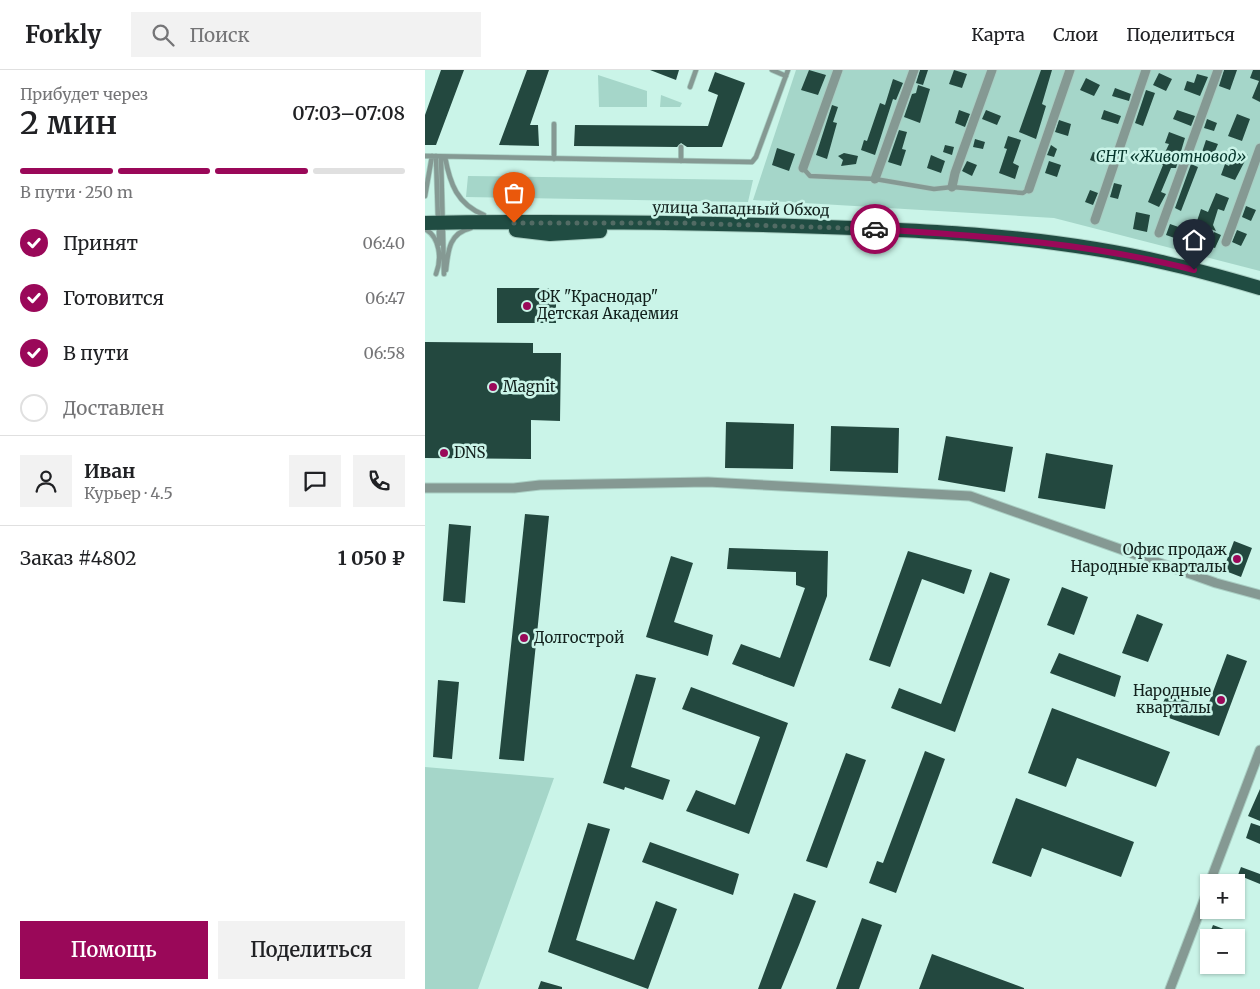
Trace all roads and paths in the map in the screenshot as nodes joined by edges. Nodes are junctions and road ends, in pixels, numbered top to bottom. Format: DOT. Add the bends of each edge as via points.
graph roads {
  1 [pos="696,70"];
  2 [pos="772,70"];
  3 [pos="788,70"];
  4 [pos="838,70"];
  5 [pos="914,70"];
  6 [pos="992,70"];
  7 [pos="1070,70"];
  8 [pos="1146,70"];
  9 [pos="1217,70"];
  10 [pos="786,76"];
  11 [pos="690,87"];
  12 [pos="554,124"];
  13 [pos="681,147"];
  14 [pos="1260,148"];
  15 [pos="425,156"];
  16 [pos="439,157"];
  17 [pos="554,159"];
  18 [pos="681,161"];
  19 [pos="803,168"];
  20 [pos="875,179"];
  21 [pos="952,187"];
  22 [pos="1029,189"];
  23 [pos="425,196"];
  24 [pos="484,215"];
  25 [pos="438,219"];
  26 [pos="1095,220"];
  27 [pos="497,223"];
  28 [pos="425,229"];
  29 [pos="1159,233"];
  30 [pos="1226,242"];
  31 [pos="439,252"];
  32 [pos="436,274"];
  33 [pos="1260,279"];
  34 [pos="1260,288"];
  35 [pos="425,488"];
  36 [pos="1260,595"];
  37 [pos="1260,750"];
  38 [pos="1214,874"];
  39 [pos="1200,911"];
  40 [pos="1170,989"];
  1 -- 11 [label="lane"];
  2 -- 10 [label="lane"];
  3 -- 10 [label="lane"];
  4 -- 19 [label="street"];
  5 -- 20 [label="street"];
  6 -- 21 [label="street"];
  7 -- 22 [label="street"];
  8 -- 26 [label="street"];
  9 -- 29 [label="street"];
  10 -- 18 [label="lane" via="755,160 745,163"];
  12 -- 17 [label="lane"];
  13 -- 18 [label="lane"];
  14 -- 30 [label="street"];
  15 -- 16 [label="lane"];
  16 -- 17 [label="lane"];
  16 -- 23 [label="lane"];
  16 -- 24 [label="lane" via="459,197 471,210"];
  16 -- 25 [label="lane"];
  17 -- 18 [label="lane"];
  19 -- 20 [label="lane" via="810,176"];
  20 -- 21 [label="lane" via="934,189"];
  21 -- 22 [label="lane" via="1023,194"];
  24 -- 25 [label="highway, улица Западный Обход"];
  24 -- 33 [label="highway, улица Западный Обход" via="725,218 976,229 1147,250"];
  25 -- 27 [label="highway, улица Западный Обход"];
  25 -- 27 [label="lane" via="444,274 449,246 456,235 464,230"];
  25 -- 31 [label="lane"];
  27 -- 34 [label="highway, улица Западный Обход" via="843,227 976,235 1073,246 1165,262"];
  28 -- 31 [label="lane" via="435,238"];
  31 -- 32 [label="lane"];
  35 -- 36 [label="street" via="708,482 970,496"];
  37 -- 38 [label="street"];
  39 -- 40 [label="street"];
}
